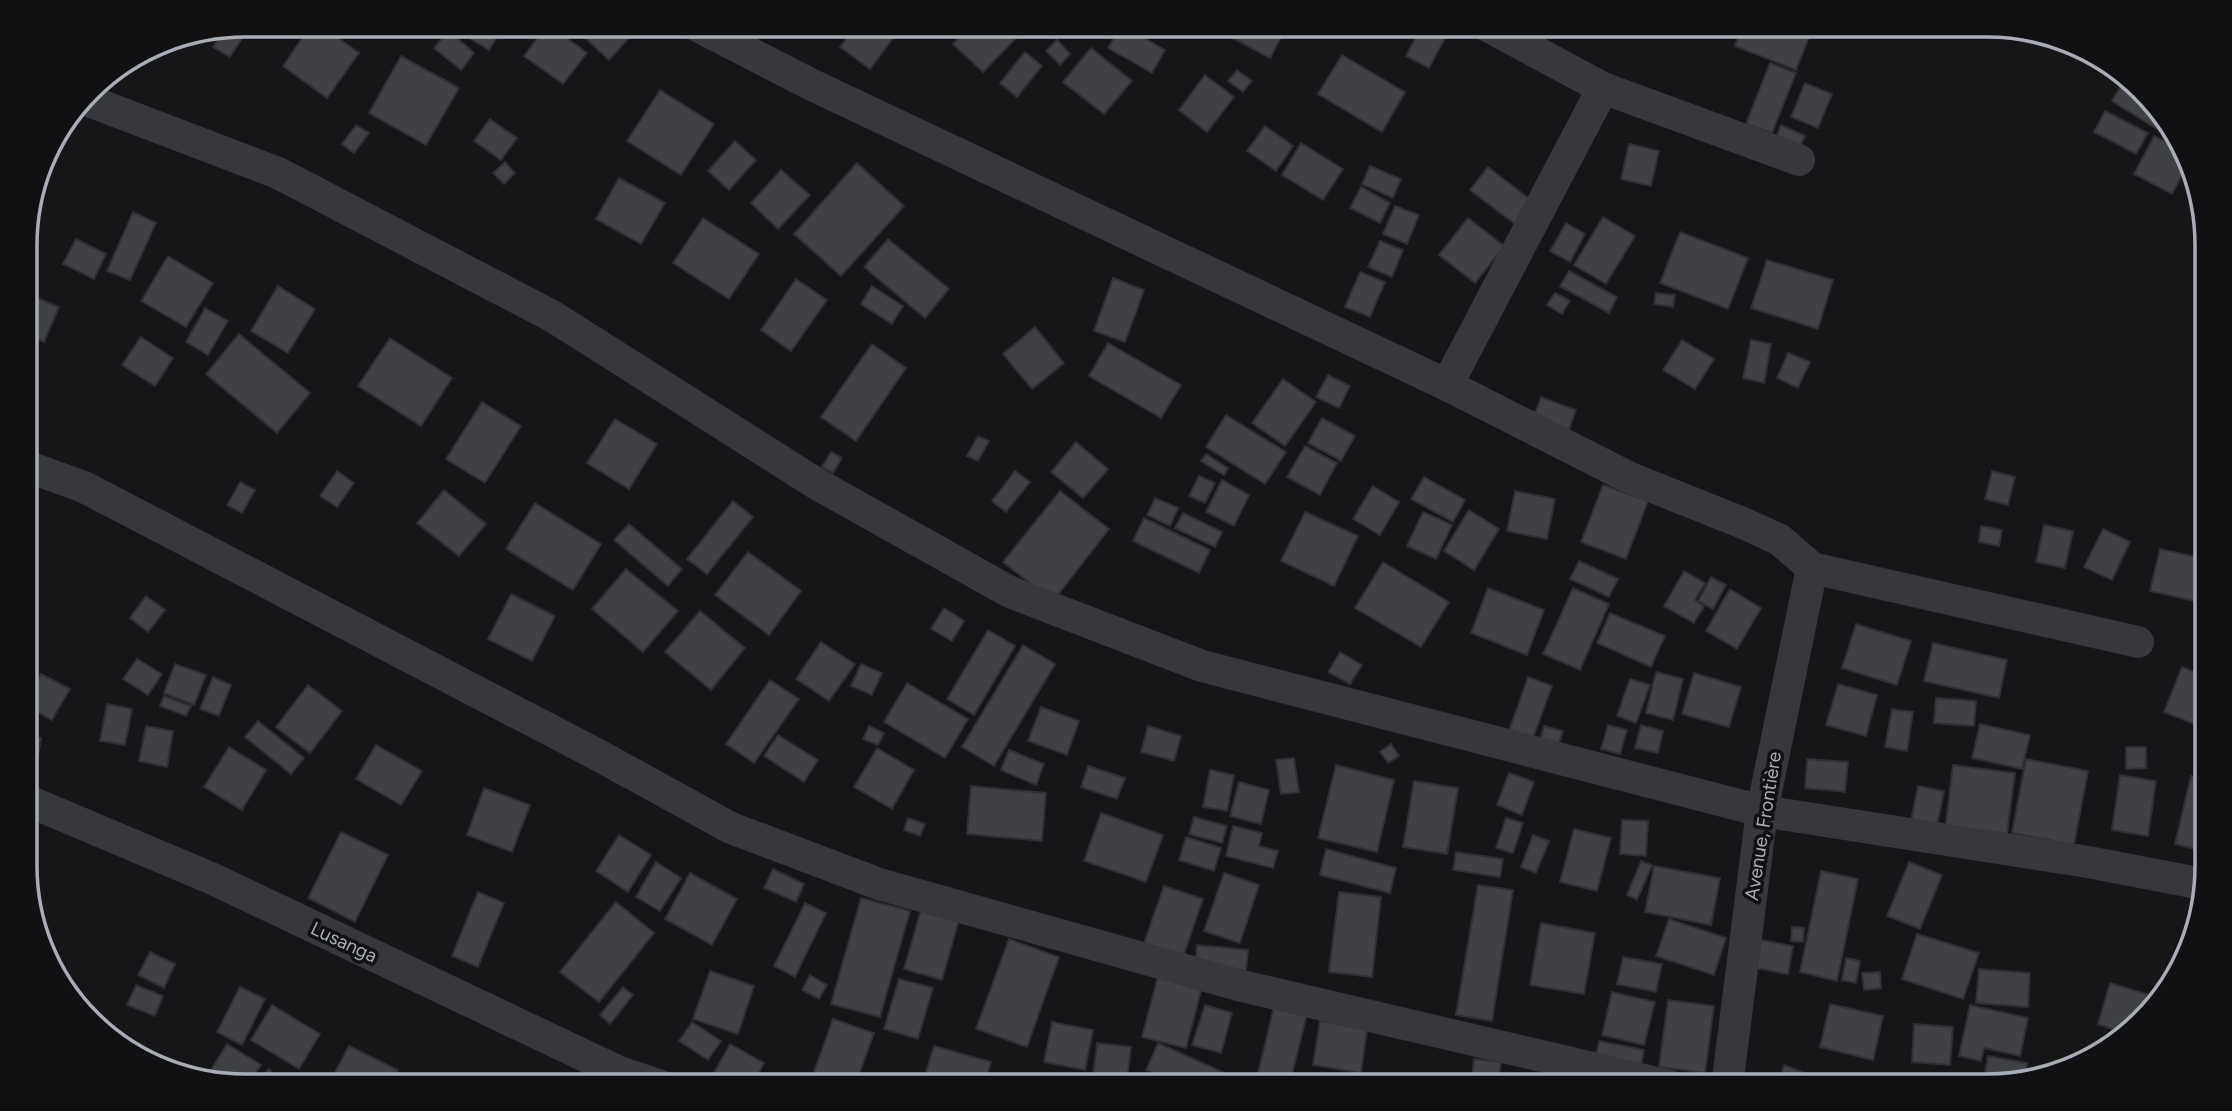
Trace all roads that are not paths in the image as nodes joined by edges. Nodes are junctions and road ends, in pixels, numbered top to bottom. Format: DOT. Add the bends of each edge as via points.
graph roads {
  1 [pos="719,37"];
  2 [pos="1508,37"];
  3 [pos="1603,88"];
  4 [pos="94,103"];
  5 [pos="1799,160"];
  6 [pos="1447,385"];
  7 [pos="37,470"];
  8 [pos="1812,568"];
  9 [pos="2138,642"];
  10 [pos="37,805"];
  11 [pos="1762,811"];
  12 [pos="2194,882"];
  13 [pos="625,1074"];
  14 [pos="1619,1074"];
  15 [pos="1729,1074"];
  1 -- 6 [label="street" via="810,85"];
  2 -- 3 [label="street"];
  3 -- 5 [label="street"];
  3 -- 6 [label="street"];
  4 -- 11 [label="street" via="278,173 552,316 817,484 1010,592 1202,666"];
  6 -- 8 [label="street" via="1629,477 1780,540"];
  7 -- 14 [label="street" via="84,486 731,828 878,884 1242,986"];
  8 -- 9 [label="street"];
  8 -- 11 [label="street, Avenue, Frontière"];
  10 -- 13 [label="street, Lusanga" via="213,879"];
  11 -- 12 [label="street"];
  11 -- 15 [label="street, Avenue, Frontière"];
}
